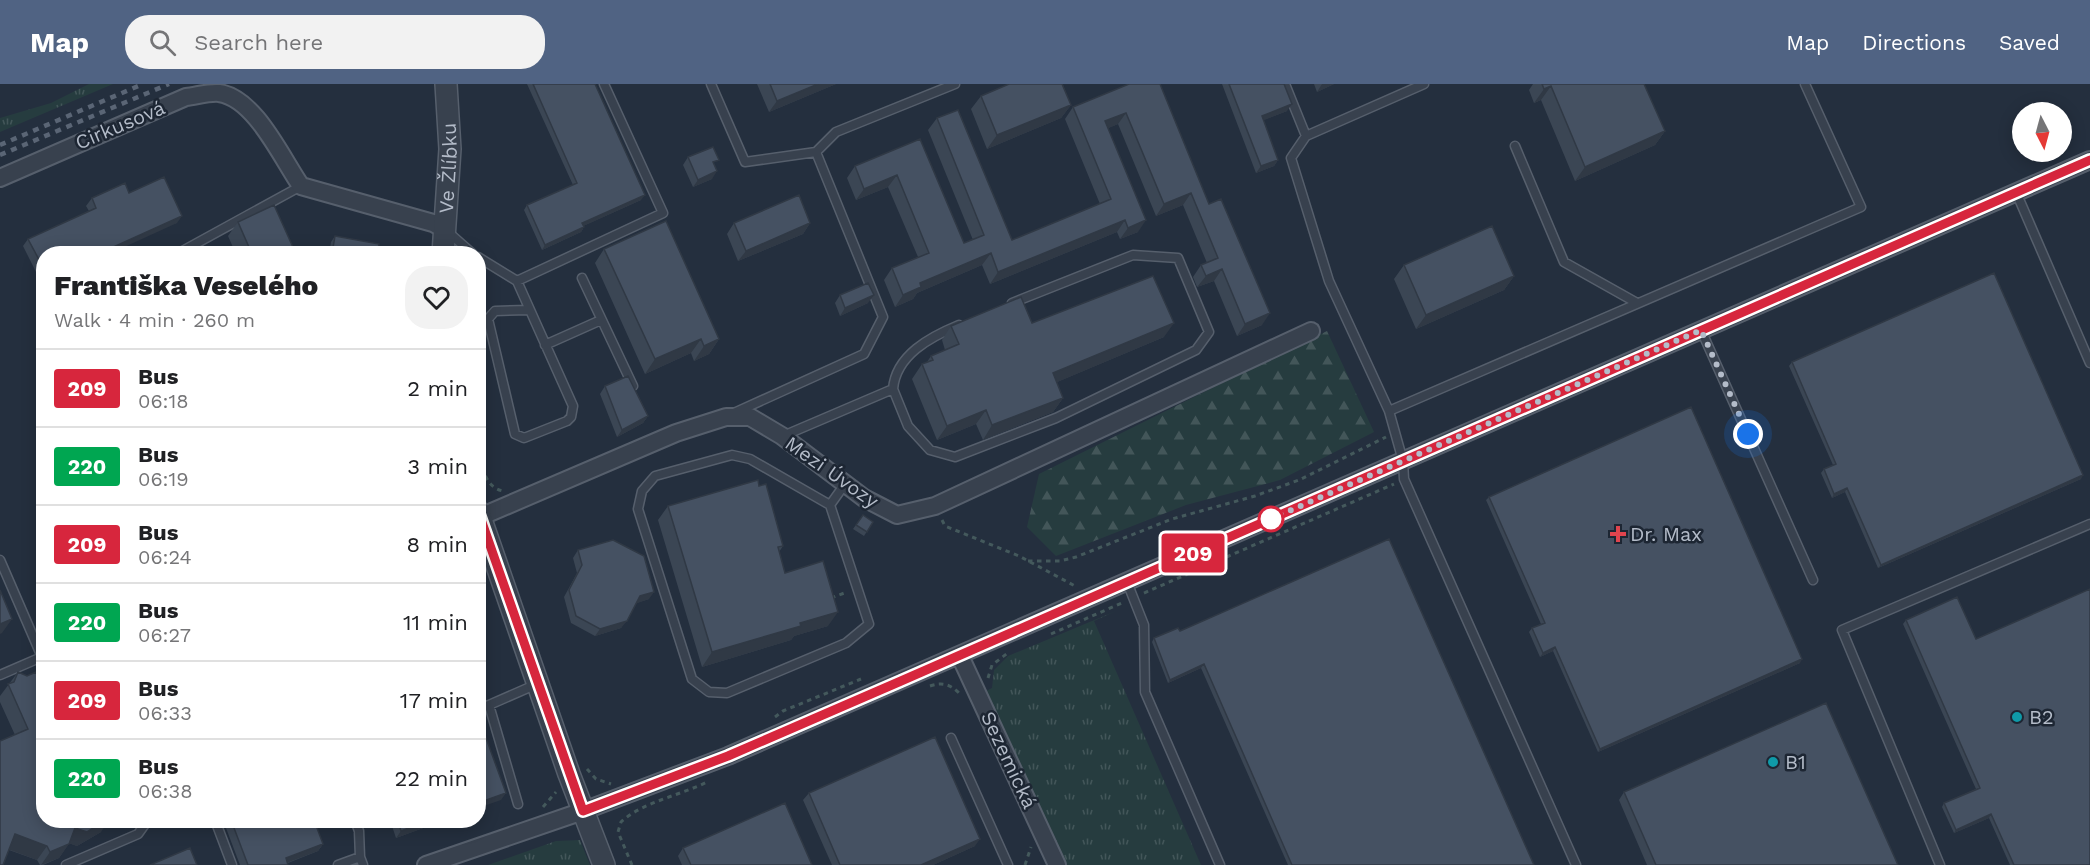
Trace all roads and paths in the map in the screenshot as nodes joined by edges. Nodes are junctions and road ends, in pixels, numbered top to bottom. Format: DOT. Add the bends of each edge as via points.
graph roads {
  1 [pos="446,84"];
  2 [pos="604,84"];
  3 [pos="711,84"];
  4 [pos="955,84"];
  5 [pos="1285,84"];
  6 [pos="1424,84"];
  7 [pos="1805,84"];
  8 [pos="1306,136"];
  9 [pos="1515,146"];
  10 [pos="816,152"];
  11 [pos="2090,160"];
  12 [pos="0,178"];
  13 [pos="301,186"];
  14 [pos="2016,192"];
  15 [pos="444,229"];
  16 [pos="192,246"];
  17 [pos="443,246"];
  18 [pos="464,246"];
  19 [pos="486,262"];
  20 [pos="582,278"];
  21 [pos="517,281"];
  22 [pos="1637,303"];
  23 [pos="1004,307"];
  24 [pos="529,310"];
  25 [pos="601,320"];
  26 [pos="972,320"];
  27 [pos="1701,330"];
  28 [pos="1311,331"];
  29 [pos="545,345"];
  30 [pos="2090,363"];
  31 [pos="893,389"];
  32 [pos="638,398"];
  33 [pos="1389,411"];
  34 [pos="726,417"];
  35 [pos="1396,431"];
  36 [pos="782,436"];
  37 [pos="1403,461"];
  38 [pos="486,478"];
  39 [pos="845,484"];
  40 [pos="506,491"];
  41 [pos="830,505"];
  42 [pos="935,506"];
  43 [pos="486,512"];
  44 [pos="2090,524"];
  45 [pos="486,535"];
  46 [pos="0,560"];
  47 [pos="1028,561"];
  48 [pos="1813,580"];
  49 [pos="1127,582"];
  50 [pos="857,588"];
  51 [pos="1094,597"];
  52 [pos="827,599"];
  53 [pos="36,640"];
  54 [pos="960,656"];
  55 [pos="36,659"];
  56 [pos="0,675"];
  57 [pos="537,684"];
  58 [pos="929,687"];
  59 [pos="962,696"];
  60 [pos="489,705"];
  61 [pos="486,706"];
  62 [pos="951,738"];
  63 [pos="719,776"];
  64 [pos="518,804"];
  65 [pos="583,811"];
  66 [pos="142,828"];
  67 [pos="218,828"];
  68 [pos="359,828"];
  69 [pos="1032,844"];
  70 [pos="361,861"];
  71 [pos="66,865"];
  72 [pos="232,865"];
  73 [pos="338,865"];
  74 [pos="426,865"];
  75 [pos="604,865"];
  76 [pos="632,865"];
  77 [pos="1008,865"];
  78 [pos="1025,865"];
  79 [pos="1057,865"];
  80 [pos="1221,865"];
  81 [pos="1576,865"];
  82 [pos="1940,865"];
  1 -- 15 [label="street, Ve Žlíbku" via="450,149"];
  2 -- 21 [label="lane" via="663,213"];
  3 -- 10 [label="lane" via="745,162"];
  4 -- 10 [label="lane" via="836,132"];
  5 -- 8 [label="lane"];
  6 -- 8 [label="lane"];
  7 -- 22 [label="lane" via="1861,207"];
  8 -- 33 [label="lane" via="1291,158 1329,281"];
  9 -- 22 [label="lane" via="1564,262"];
  10 -- 34 [label="lane" via="883,317 864,354"];
  11 -- 14 [label="street"];
  12 -- 13 [label="street, Cirkusová" via="186,97 217,93 234,97 256,115"];
  13 -- 15 [label="street"];
  13 -- 16 [label="lane"];
  14 -- 27 [label="street"];
  14 -- 30 [label="lane"];
  15 -- 17 [label="street, Ve Žlíbku"];
  15 -- 18 [label="lane"];
  19 -- 21 [label="lane"];
  20 -- 25 [label="lane"];
  21 -- 24 [label="lane"];
  22 -- 33 [label="lane"];
  23 -- 31 [label="lane" via="1133,255 1178,258 1209,332 1196,350 1056,418 955,458 930,450 908,426"];
  24 -- 29 [label="lane"];
  24 -- 29 [label="lane" via="495,311 488,319 515,434 519,437 567,421 573,412"];
  25 -- 29 [label="lane"];
  25 -- 32 [label="lane"];
  26 -- 31 [label="lane" via="928,337 894,372"];
  27 -- 37 [label="street"];
  27 -- 48 [label="lane"];
  28 -- 42 [label="street, Mezi Úvozy"];
  31 -- 36 [label="lane"];
  33 -- 35 [label="lane"];
  34 -- 36 [label="street, Mezi Úvozy" via="750,417"];
  34 -- 43 [label="street, Mezi Úvozy" via="676,433"];
  35 -- 37 [label="lane"];
  35 -- 47 [label="path" via="1336,463 1264,493 1172,519 1076,557"];
  36 -- 39 [label="street, Mezi Úvozy"];
  37 -- 49 [label="street"];
  37 -- 81 [label="lane" via="1404,479"];
  38 -- 40 [label="path" via="492,487"];
  39 -- 41 [label="lane"];
  39 -- 42 [label="street, Mezi Úvozy" via="897,515"];
  41 -- 50 [label="lane"];
  41 -- 50 [label="lane" via="750,459 732,454 654,476 642,491 638,509 692,679 709,692 727,693 846,643 869,624"];
  42 -- 47 [label="path" via="945,526"];
  44 -- 82 [label="lane" via="1842,630"];
  45 -- 57 [label="street"];
  46 -- 53 [label="lane"];
  47 -- 51 [label="path"];
  49 -- 51 [label="street"];
  49 -- 80 [label="lane" via="1144,625 1145,692"];
  50 -- 52 [label="path"];
  51 -- 54 [label="street"];
  54 -- 65 [label="street" via="728,756"];
  54 -- 79 [label="street, Sezemická"];
  55 -- 56 [label="lane"];
  57 -- 60 [label="lane"];
  57 -- 65 [label="street"];
  58 -- 59 [label="path" via="949,685"];
  60 -- 61 [label="lane"];
  60 -- 64 [label="lane"];
  62 -- 77 [label="lane"];
  63 -- 76 [label="path" via="621,822 618,832"];
  65 -- 74 [label="street"];
  65 -- 75 [label="street"];
  66 -- 71 [label="lane" via="138,834"];
  67 -- 72 [label="lane"];
  68 -- 70 [label="lane"];
  69 -- 78 [label="path"];
  70 -- 73 [label="lane"];
}
